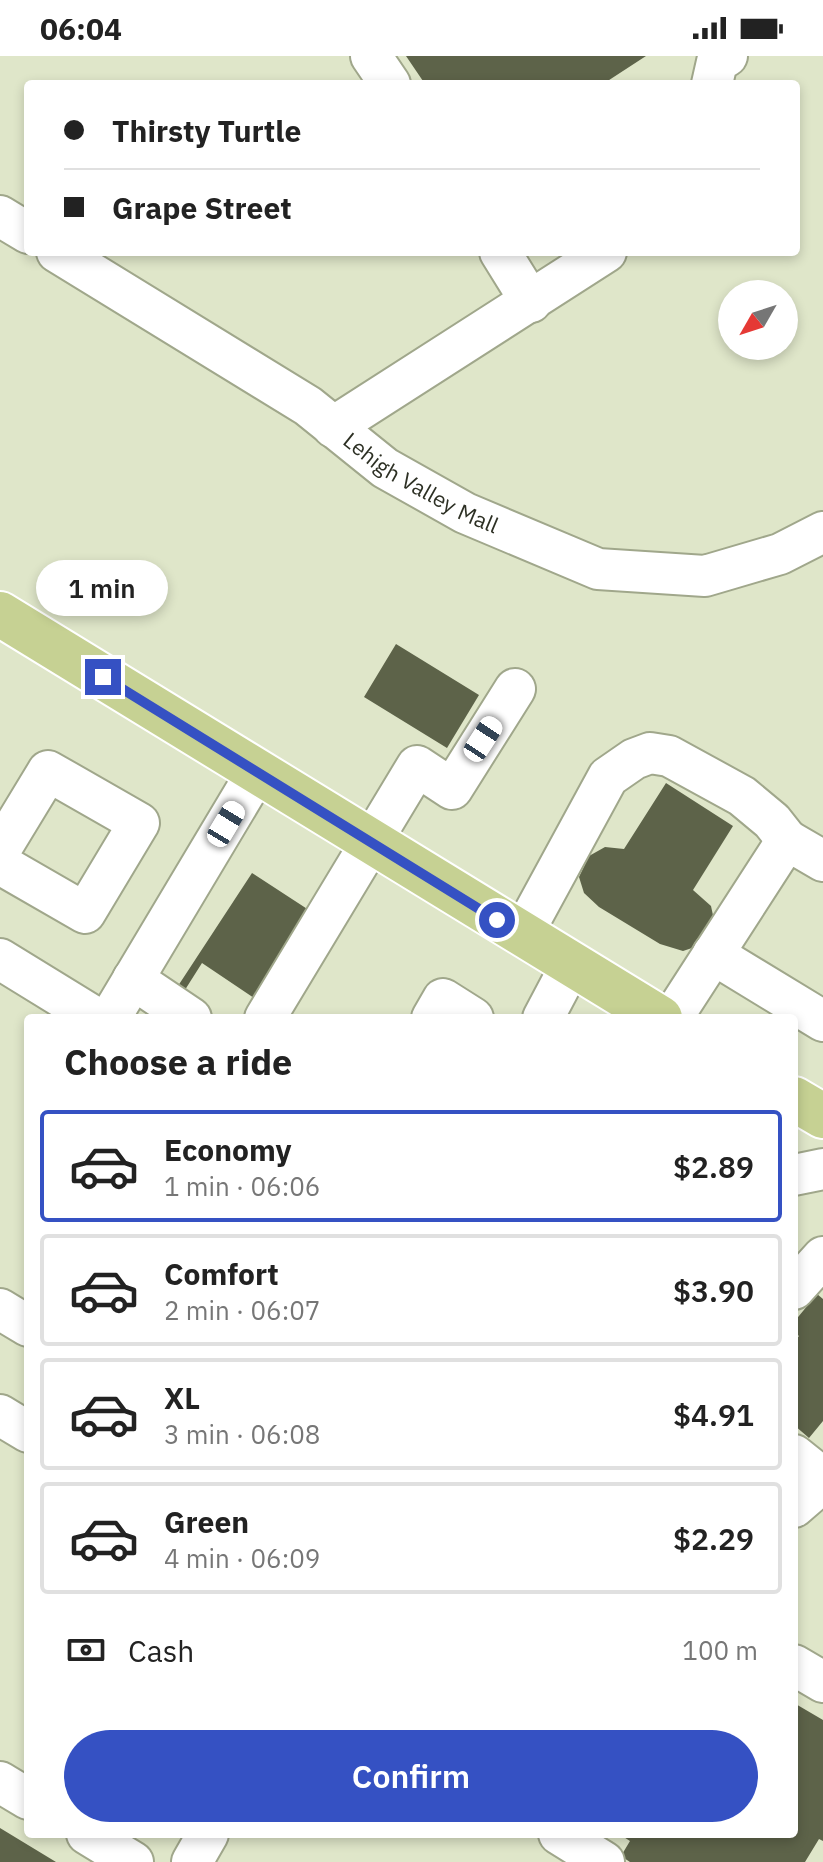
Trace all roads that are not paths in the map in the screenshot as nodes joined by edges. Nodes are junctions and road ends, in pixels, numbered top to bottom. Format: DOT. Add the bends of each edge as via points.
graph roads {
  1 [pos="371,56"];
  2 [pos="727,56"];
  3 [pos="387,80"];
  4 [pos="713,80"];
  5 [pos="0,216"];
  6 [pos="24,231"];
  7 [pos="64,256"];
  8 [pos="502,256"];
  9 [pos="600,256"];
  10 [pos="531,302"];
  11 [pos="333,427"];
  12 [pos="823,532"];
  13 [pos="0,614"];
  14 [pos="515,689"];
  15 [pos="257,772"];
  16 [pos="787,840"];
  17 [pos="373,843"];
  18 [pos="0,850"];
  19 [pos="823,861"];
  20 [pos="0,864"];
  21 [pos="522,935"];
  22 [pos="713,954"];
  23 [pos="0,959"];
  24 [pos="571,965"];
  25 [pos="133,979"];
  26 [pos="89,1014"];
  27 [pos="112,1014"];
  28 [pos="185,1014"];
  29 [pos="267,1014"];
  30 [pos="434,1014"];
  31 [pos="467,1014"];
  32 [pos="545,1014"];
  33 [pos="653,1014"];
  34 [pos="675,1014"];
  35 [pos="823,1021"];
  36 [pos="798,1101"];
  37 [pos="823,1116"];
  38 [pos="823,1169"];
  39 [pos="798,1174"];
  40 [pos="823,1257"];
  41 [pos="798,1285"];
  42 [pos="0,1309"];
  43 [pos="24,1324"];
  44 [pos="0,1415"];
  45 [pos="24,1430"];
  46 [pos="798,1458"];
  47 [pos="823,1480"];
  48 [pos="798,1503"];
  49 [pos="798,1667"];
  50 [pos="823,1682"];
  51 [pos="0,1782"];
  52 [pos="24,1797"];
  53 [pos="94,1838"];
  54 [pos="206,1838"];
  55 [pos="565,1838"];
  56 [pos="133,1862"];
  57 [pos="192,1862"];
  58 [pos="604,1862"];
  1 -- 3 [label="street"];
  2 -- 4 [label="street" via="717,62"];
  5 -- 6 [label="street"];
  7 -- 11 [label="street, Lehigh Valley Mall" via="308,406"];
  8 -- 10 [label="street"];
  9 -- 10 [label="street"];
  10 -- 11 [label="street"];
  11 -- 12 [label="street, Lehigh Valley Mall" via="385,468 465,513 598,569 705,576 780,554"];
  13 -- 15 [label="main road"];
  14 -- 17 [label="street" via="452,789 417,766"];
  15 -- 17 [label="main road"];
  15 -- 25 [label="street"];
  16 -- 19 [label="street"];
  16 -- 21 [label="street" via="742,796 669,756 650,753 608,777"];
  16 -- 22 [label="street"];
  17 -- 21 [label="main road"];
  17 -- 29 [label="street"];
  18 -- 20 [label="street" via="48,771 139,823 85,913"];
  21 -- 24 [label="main road"];
  22 -- 34 [label="street"];
  22 -- 35 [label="street"];
  23 -- 26 [label="street"];
  24 -- 32 [label="street"];
  24 -- 33 [label="main road"];
  25 -- 27 [label="street"];
  25 -- 28 [label="street"];
  30 -- 31 [label="street" via="443,999"];
  36 -- 37 [label="main road"];
  38 -- 39 [label="street"];
  40 -- 41 [label="street"];
  42 -- 43 [label="street"];
  44 -- 45 [label="street"];
  46 -- 47 [label="street"];
  47 -- 48 [label="street"];
  49 -- 50 [label="street"];
  51 -- 52 [label="street"];
  53 -- 56 [label="street"];
  54 -- 57 [label="street"];
  55 -- 58 [label="street"];
}
